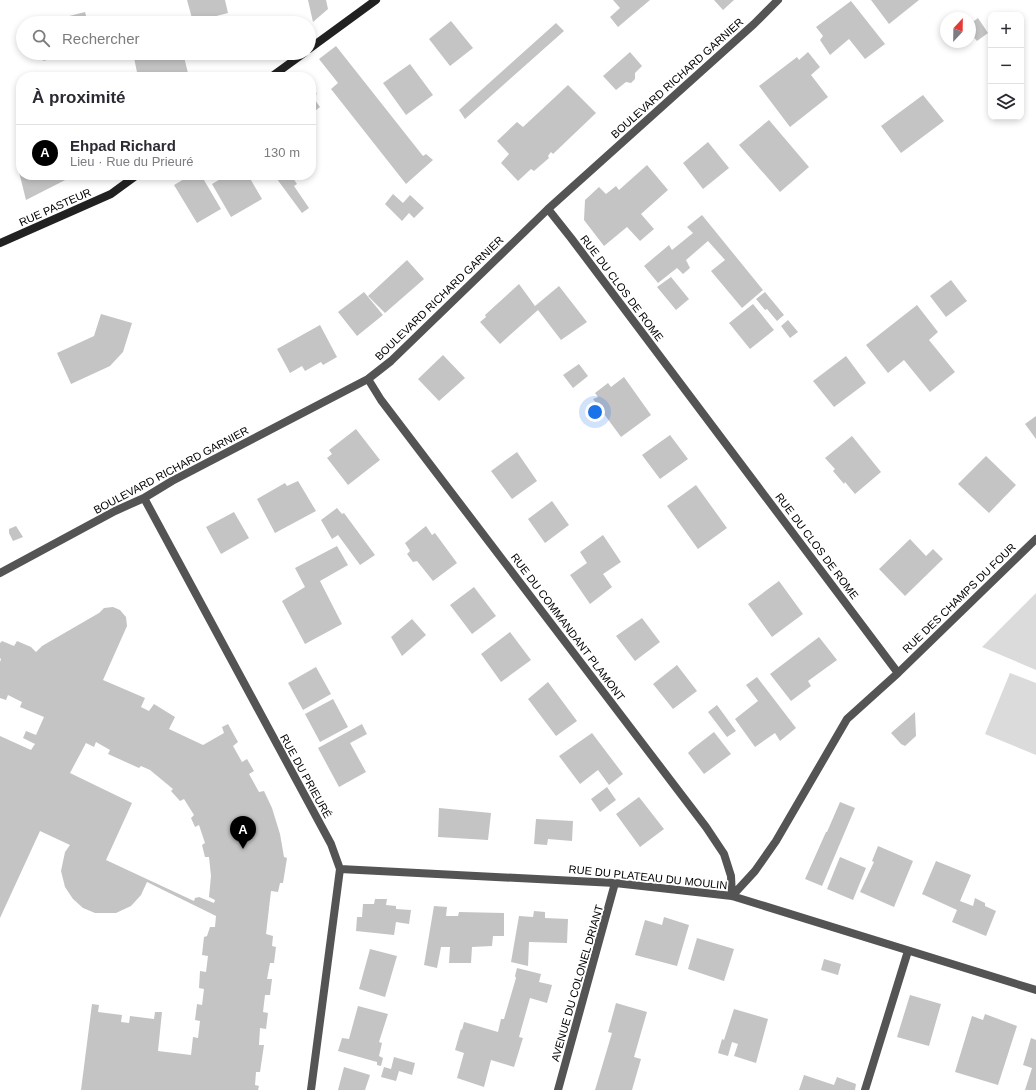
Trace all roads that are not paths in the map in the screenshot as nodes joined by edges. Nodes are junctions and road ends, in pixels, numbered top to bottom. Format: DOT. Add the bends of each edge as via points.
graph roads {
  1 [pos="376,0"];
  2 [pos="778,0"];
  3 [pos="316,44"];
  4 [pos="294,60"];
  5 [pos="278,72"];
  6 [pos="130,180"];
  7 [pos="548,210"];
  8 [pos="0,243"];
  9 [pos="368,379"];
  10 [pos="144,498"];
  11 [pos="1036,539"];
  12 [pos="0,573"];
  13 [pos="898,673"];
  14 [pos="340,869"];
  15 [pos="615,882"];
  16 [pos="732,896"];
  17 [pos="908,951"];
  18 [pos="1036,990"];
  19 [pos="311,1090"];
  20 [pos="558,1090"];
  21 [pos="865,1090"];
  1 -- 3 [label="main road"];
  2 -- 7 [label="street, BOULEVARD RICHARD GARNIER"];
  4 -- 5 [label="main road"];
  6 -- 8 [label="main road, RUE PASTEUR" via="111,194"];
  7 -- 9 [label="street, BOULEVARD RICHARD GARNIER" via="391,361"];
  7 -- 13 [label="street, RUE DU CLOS DE ROME"];
  9 -- 10 [label="street, BOULEVARD RICHARD GARNIER"];
  9 -- 16 [label="street, RUE DU COMMANDANT PLAMONT" via="381,400 706,827 724,854 731,876"];
  10 -- 12 [label="street, BOULEVARD RICHARD GARNIER"];
  10 -- 14 [label="street, RUE DU PRIEURÉ" via="327,837"];
  11 -- 13 [label="street, RUE DES CHAMPS DU FOUR"];
  13 -- 16 [label="street" via="847,719 776,841 755,871"];
  14 -- 15 [label="street, RUE DU PLATEAU DU MOULIN"];
  14 -- 19 [label="street, RUE DU PRIEURÉ"];
  15 -- 16 [label="street, RUE DU PLATEAU DU MOULIN"];
  15 -- 20 [label="street, AVENUE DU COLONEL DRIANT"];
  16 -- 17 [label="street, RUE DU PLATEAU DU MOULIN"];
  17 -- 18 [label="street, RUE DU PLATEAU DU MOULIN"];
  17 -- 21 [label="street"];
}
